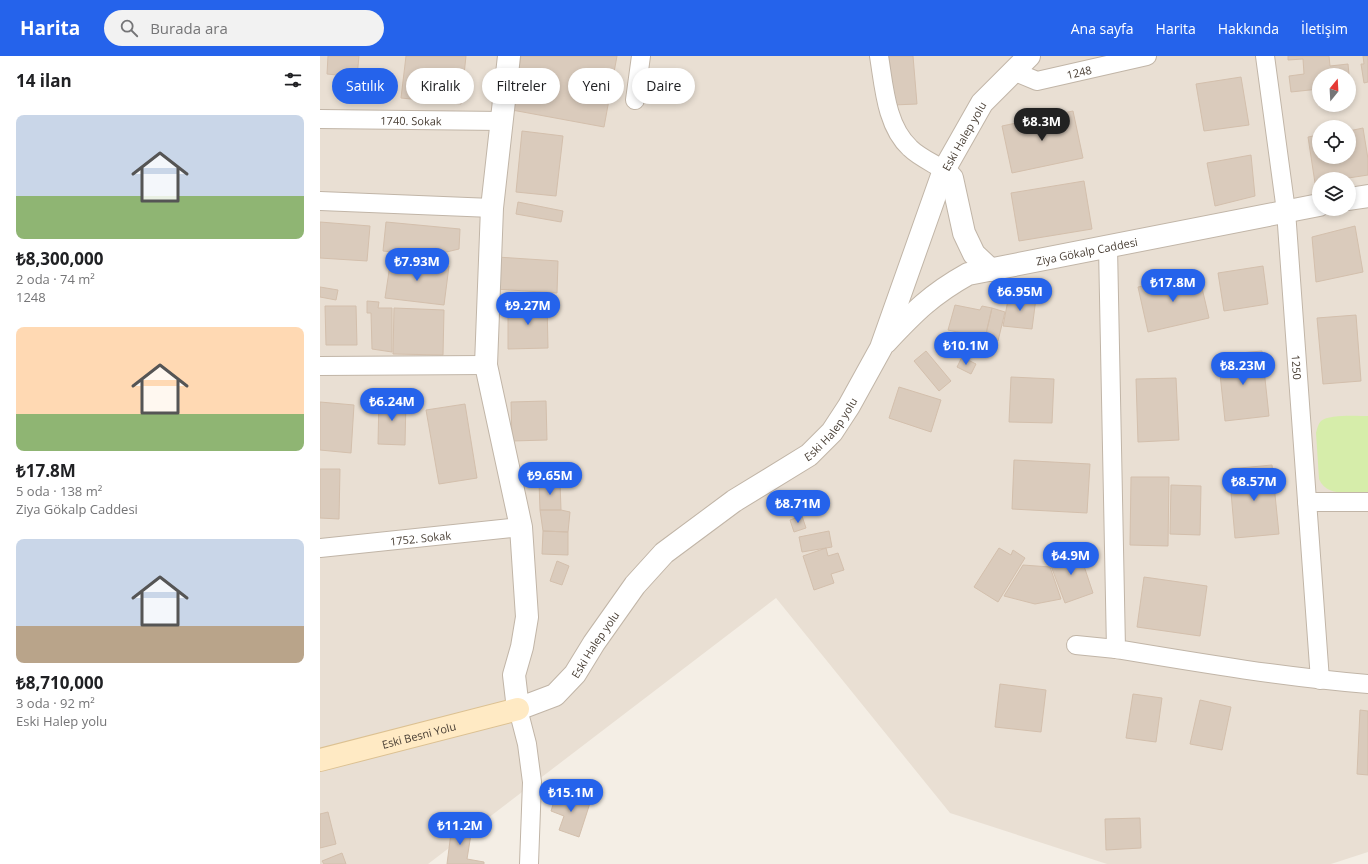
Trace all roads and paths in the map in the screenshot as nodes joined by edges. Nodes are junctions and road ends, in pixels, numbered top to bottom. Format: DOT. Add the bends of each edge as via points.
graph roads {
  1 [pos="509,56"];
  2 [pos="641,56"];
  3 [pos="879,56"];
  4 [pos="1029,56"];
  5 [pos="1147,56"];
  6 [pos="1265,56"];
  7 [pos="639,68"];
  8 [pos="1013,71"];
  9 [pos="320,119"];
  10 [pos="502,121"];
  11 [pos="944,170"];
  12 [pos="1368,196"];
  13 [pos="1356,198"];
  14 [pos="320,201"];
  15 [pos="1312,206"];
  16 [pos="492,208"];
  17 [pos="1286,211"];
  18 [pos="1108,247"];
  19 [pos="991,270"];
  20 [pos="881,348"];
  21 [pos="486,365"];
  22 [pos="320,366"];
  23 [pos="1307,502"];
  24 [pos="1368,502"];
  25 [pos="521,527"];
  26 [pos="320,548"];
  27 [pos="1076,645"];
  28 [pos="1116,649"];
  29 [pos="1320,680"];
  30 [pos="1368,684"];
  31 [pos="518,709"];
  32 [pos="320,760"];
  33 [pos="530,864"];
  1 -- 10 [label="street"];
  2 -- 7 [label="street"];
  3 -- 11 [label="street" via="894,126 910,148"];
  4 -- 8 [label="street, Eski Halep yolu"];
  5 -- 8 [label="street, 1248" via="1037,81"];
  6 -- 17 [label="street, 1250"];
  8 -- 11 [label="street, Eski Halep yolu" via="982,103"];
  9 -- 10 [label="street, 1740. Sokak"];
  10 -- 16 [label="street"];
  11 -- 19 [label="street" via="952,178 964,233 974,254"];
  11 -- 20 [label="street, Eski Halep yolu"];
  12 -- 13 [label="street"];
  14 -- 16 [label="street"];
  15 -- 17 [label="street, Ziya Gökalp Caddesi"];
  16 -- 21 [label="street"];
  17 -- 18 [label="street, Ziya Gökalp Caddesi"];
  17 -- 23 [label="street, 1250"];
  18 -- 19 [label="street, Ziya Gökalp Caddesi"];
  18 -- 28 [label="street"];
  19 -- 20 [label="street, Ziya Gökalp Caddesi" via="968,274 947,285 922,304"];
  20 -- 31 [label="street, Eski Halep yolu" via="832,432 809,455 734,501 664,553 635,585 594,643 576,674 555,695"];
  21 -- 22 [label="street"];
  21 -- 25 [label="street"];
  23 -- 24 [label="street"];
  23 -- 29 [label="street, 1250"];
  25 -- 26 [label="street, 1752. Sokak"];
  25 -- 31 [label="street" via="527,617 514,675"];
  27 -- 28 [label="street"];
  28 -- 29 [label="street"];
  29 -- 30 [label="street"];
  31 -- 32 [label="main road, Eski Besni Yolu"];
  31 -- 33 [label="street" via="527,744 532,782"];
}
